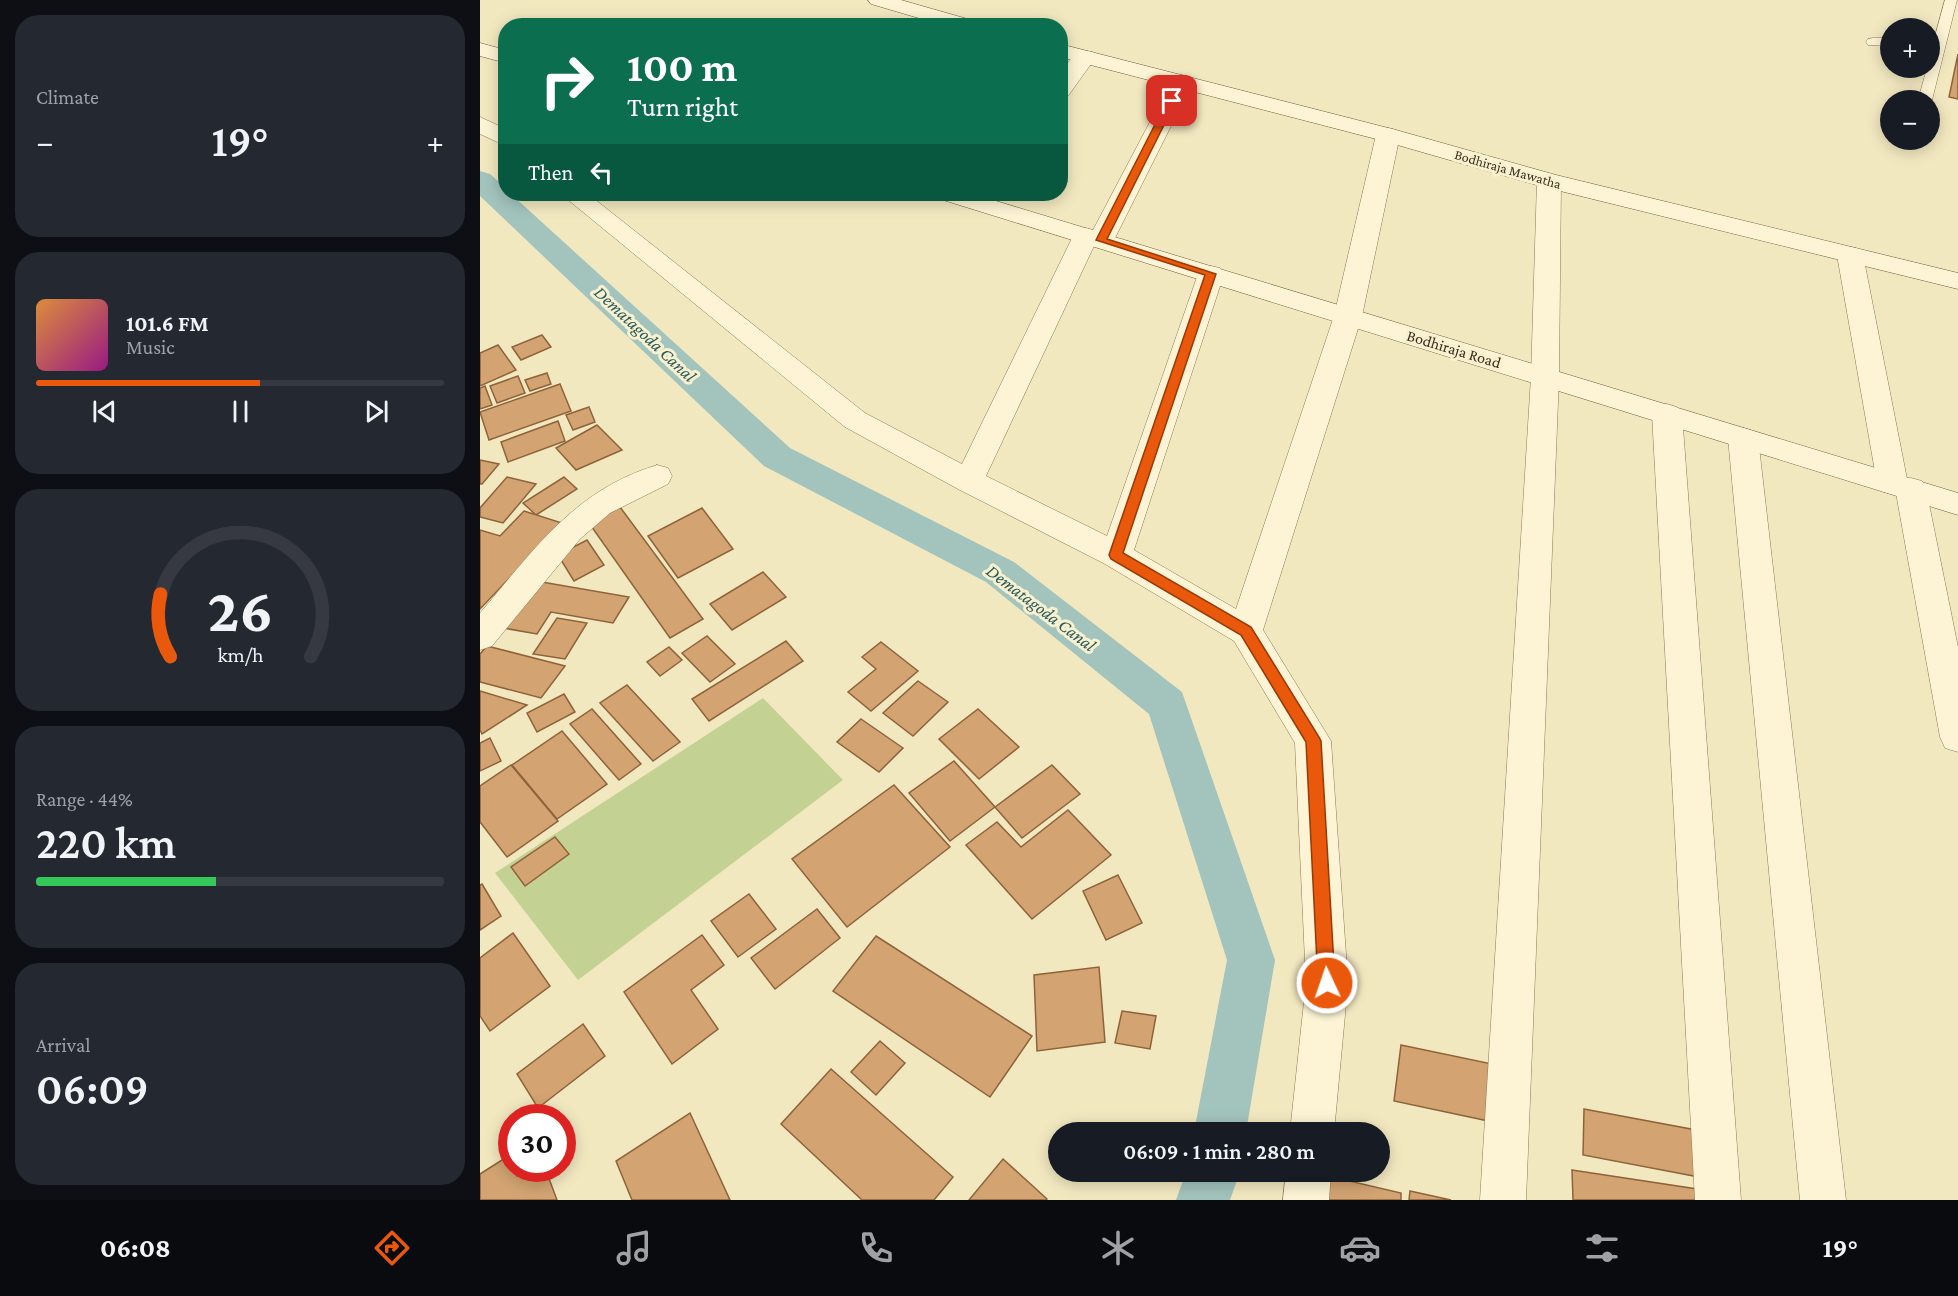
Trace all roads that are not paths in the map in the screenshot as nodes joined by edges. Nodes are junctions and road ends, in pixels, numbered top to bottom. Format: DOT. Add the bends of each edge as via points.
graph roads {
  1 [pos="878,0"];
  2 [pos="1951,0"];
  3 [pos="942,18"];
  4 [pos="1940,28"];
  5 [pos="1873,42"];
  6 [pos="1880,42"];
  7 [pos="1940,42"];
  8 [pos="1958,45"];
  9 [pos="480,49"];
  10 [pos="1068,52"];
  11 [pos="498,55"];
  12 [pos="1085,57"];
  13 [pos="1068,80"];
  14 [pos="1182,82"];
  15 [pos="480,124"];
  16 [pos="498,134"];
  17 [pos="1388,135"];
  18 [pos="1549,181"];
  19 [pos="582,201"];
  20 [pos="993,201"];
  21 [pos="1094,238"];
  22 [pos="1850,255"];
  23 [pos="1210,274"];
  24 [pos="1958,281"];
  25 [pos="1348,316"];
  26 [pos="1545,377"];
  27 [pos="1667,414"];
  28 [pos="1743,438"];
  29 [pos="657,476"];
  30 [pos="969,481"];
  31 [pos="1901,486"];
  32 [pos="1958,504"];
  33 [pos="1116,555"];
  34 [pos="1246,631"];
  35 [pos="480,636"];
  36 [pos="1958,737"];
  37 [pos="1313,1122"];
  38 [pos="1308,1182"];
  39 [pos="1306,1200"];
  40 [pos="1503,1200"];
  41 [pos="1718,1200"];
  42 [pos="1823,1200"];
  1 -- 3 [label="street"];
  2 -- 4 [label="lane"];
  5 -- 6 [label="lane"];
  7 -- 8 [label="lane"];
  9 -- 11 [label="street"];
  10 -- 12 [label="street, Bodhiraja Mawatha"];
  12 -- 13 [label="street"];
  12 -- 14 [label="street, Bodhiraja Mawatha"];
  14 -- 17 [label="street, Bodhiraja Mawatha"];
  14 -- 21 [label="street"];
  15 -- 16 [label="street"];
  17 -- 18 [label="street, Bodhiraja Mawatha"];
  17 -- 25 [label="street"];
  18 -- 22 [label="street, Bodhiraja Mawatha"];
  18 -- 26 [label="street"];
  19 -- 30 [label="street" via="855,420"];
  20 -- 21 [label="street, Bodhiraja Road"];
  21 -- 23 [label="street, Bodhiraja Road"];
  21 -- 30 [label="street"];
  22 -- 24 [label="street, Bodhiraja Mawatha"];
  22 -- 31 [label="street"];
  23 -- 25 [label="street, Bodhiraja Road"];
  23 -- 33 [label="street"];
  25 -- 26 [label="street, Bodhiraja Road"];
  25 -- 34 [label="street"];
  26 -- 27 [label="street, Bodhiraja Road"];
  26 -- 40 [label="street"];
  27 -- 28 [label="street, Bodhiraja Road"];
  27 -- 41 [label="street"];
  28 -- 31 [label="street, Bodhiraja Road"];
  28 -- 42 [label="street"];
  29 -- 35 [label="street" via="599,505 569,531"];
  30 -- 33 [label="street"];
  31 -- 32 [label="street, Bodhiraja Road"];
  31 -- 36 [label="street"];
  33 -- 34 [label="street"];
  34 -- 37 [label="street" via="1313,741 1327,983"];
  38 -- 39 [label="street"];
}
